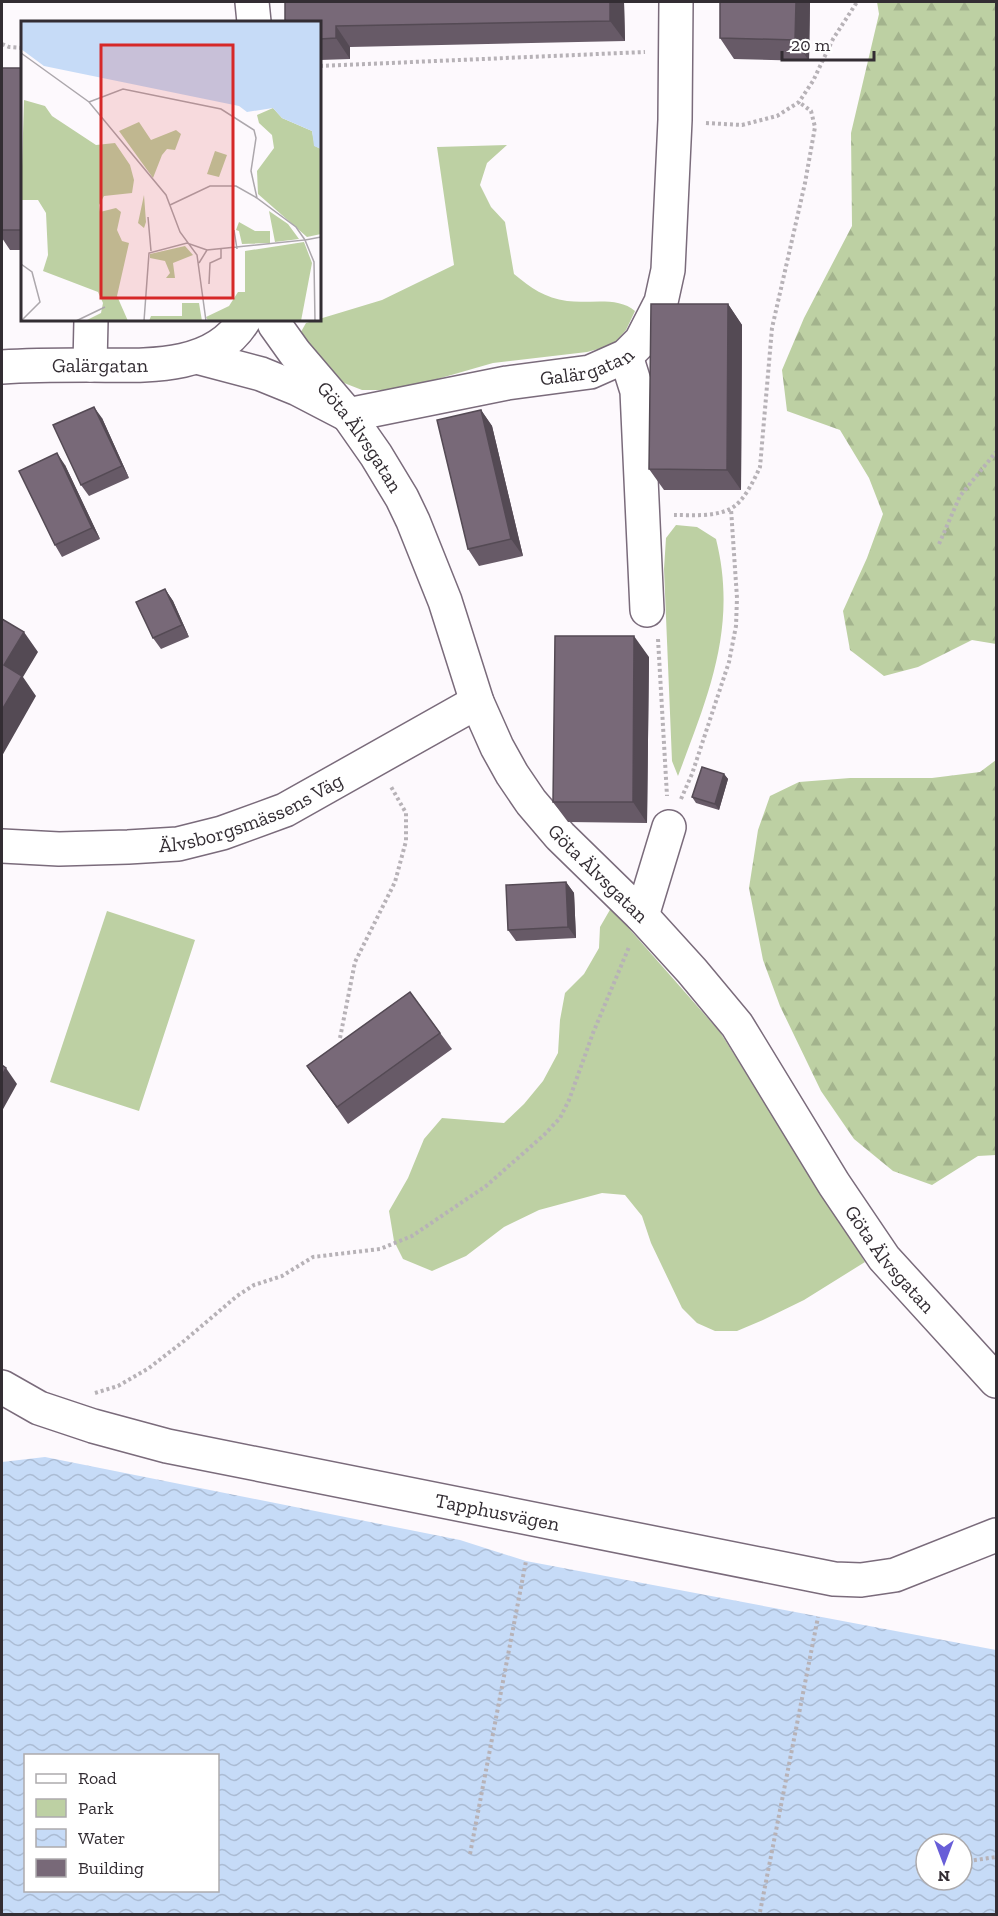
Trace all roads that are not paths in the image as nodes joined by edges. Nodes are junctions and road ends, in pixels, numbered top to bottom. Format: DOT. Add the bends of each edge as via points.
graph roads {
  1 [pos="252,2"];
  2 [pos="675,2"];
  3 [pos="254,21"];
  4 [pos="91,321"];
  5 [pos="243,321"];
  6 [pos="273,321"];
  7 [pos="626,356"];
  8 [pos="197,357"];
  9 [pos="90,365"];
  10 [pos="2,367"];
  11 [pos="348,415"];
  12 [pos="647,610"];
  13 [pos="477,702"];
  14 [pos="669,827"];
  15 [pos="2,846"];
  16 [pos="642,916"];
  17 [pos="996,1381"];
  18 [pos="2,1387"];
  19 [pos="996,1535"];
  1 -- 3 [label="lane"];
  2 -- 7 [label="lane, Galärgatan" via="675,120 668,270 661,302 640,341"];
  4 -- 9 [label="lane"];
  5 -- 8 [label="lane, Galärgatan" via="224,342"];
  6 -- 11 [label="lane, Göta Älvsgatan"];
  7 -- 11 [label="lane, Galärgatan" via="590,372 507,382"];
  7 -- 12 [label="lane" via="637,391"];
  8 -- 9 [label="lane, Galärgatan" via="157,365"];
  8 -- 11 [label="lane, Galärgatan" via="261,374"];
  9 -- 10 [label="lane, Galärgatan"];
  11 -- 13 [label="lane, Göta Älvsgatan" via="413,521 445,601"];
  13 -- 15 [label="lane, Älvsborgsmässens Väg" via="285,810 222,834 178,844 128,847"];
  13 -- 16 [label="lane, Göta Älvsgatan" via="496,747 531,802"];
  14 -- 16 [label="lane"];
  16 -- 17 [label="lane, Göta Älvsgatan" via="737,1025 884,1258"];
  18 -- 19 [label="lane, Tapphusvägen" via="39,1408 167,1446 834,1578 861,1580 895,1575"];
}
